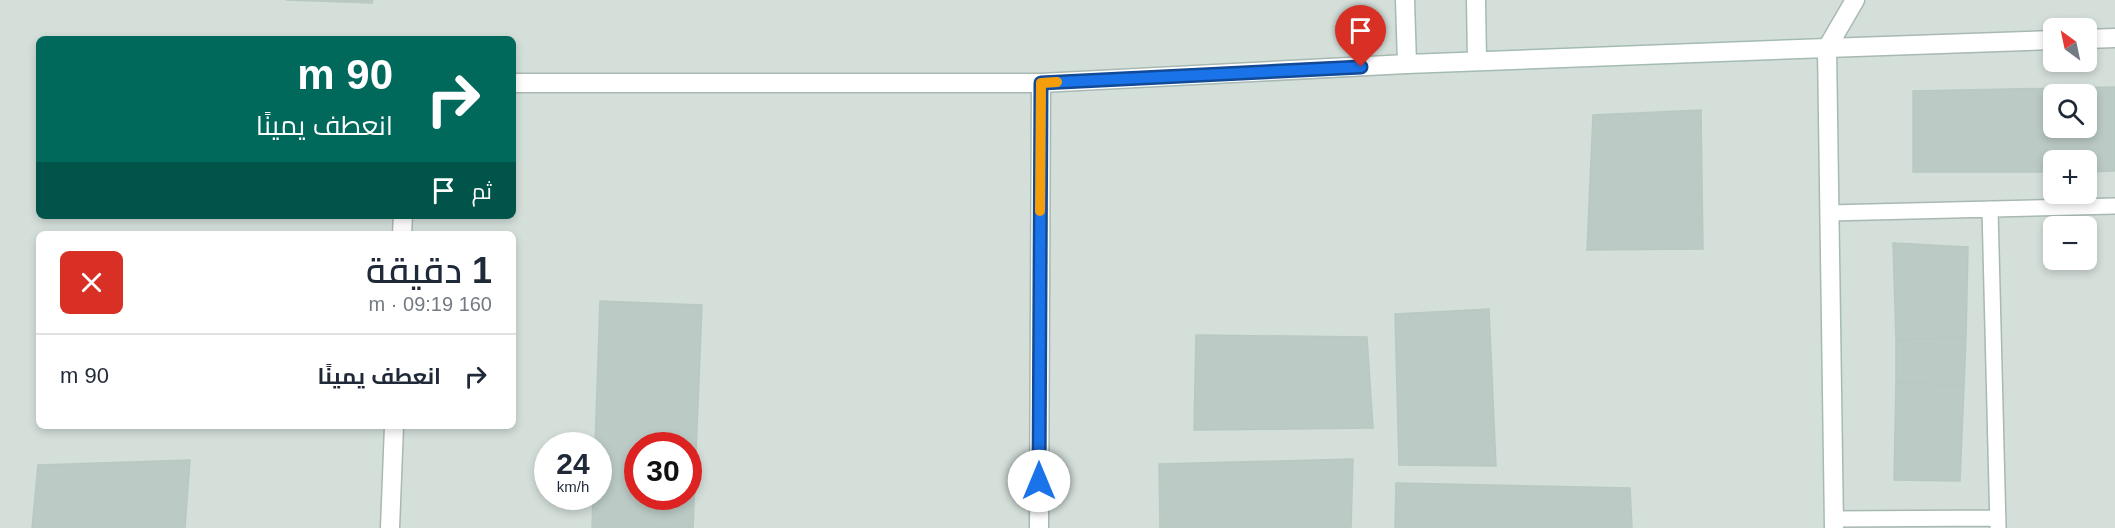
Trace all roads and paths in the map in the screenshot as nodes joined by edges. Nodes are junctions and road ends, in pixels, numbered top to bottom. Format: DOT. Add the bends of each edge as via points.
graph roads {
  1 [pos="1405,0"];
  2 [pos="1476,0"];
  3 [pos="1855,0"];
  4 [pos="2115,38"];
  5 [pos="2097,39"];
  6 [pos="2043,40"];
  7 [pos="1827,48"];
  8 [pos="1478,61"];
  9 [pos="1407,64"];
  10 [pos="516,83"];
  11 [pos="1041,83"];
  12 [pos="2115,206"];
  13 [pos="1990,209"];
  14 [pos="1829,213"];
  15 [pos="394,429"];
  16 [pos="1998,523"];
  17 [pos="1834,524"];
  18 [pos="390,528"];
  19 [pos="1039,528"];
  1 -- 9 [label="street"];
  2 -- 8 [label="street"];
  3 -- 7 [label="street"];
  4 -- 5 [label="street"];
  6 -- 7 [label="street"];
  7 -- 8 [label="street"];
  7 -- 14 [label="street"];
  8 -- 9 [label="street"];
  9 -- 11 [label="street"];
  10 -- 11 [label="street"];
  11 -- 19 [label="street"];
  12 -- 13 [label="lane"];
  13 -- 14 [label="lane"];
  13 -- 16 [label="lane"];
  14 -- 17 [label="street"];
  15 -- 18 [label="street"];
  16 -- 17 [label="lane"];
}
